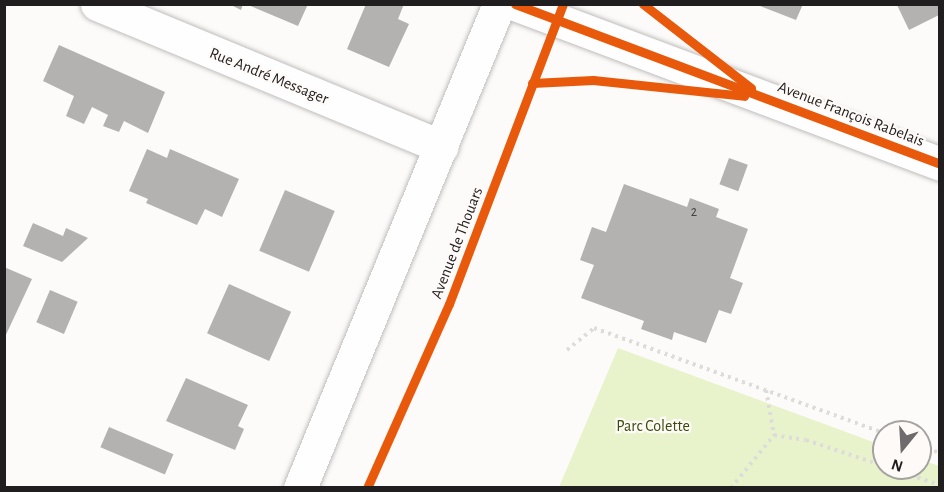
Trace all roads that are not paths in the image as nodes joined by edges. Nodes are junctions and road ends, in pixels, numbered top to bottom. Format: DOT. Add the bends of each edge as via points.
graph roads {
  1 [pos="97,4"];
  2 [pos="499,4"];
  3 [pos="515,4"];
  4 [pos="442,147"];
  5 [pos="939,164"];
  6 [pos="300,488"];
  1 -- 4 [label="street, Rue André Messager"];
  2 -- 4 [label="street"];
  3 -- 5 [label="street, Avenue François Rabelais"];
  4 -- 6 [label="street"];
}
